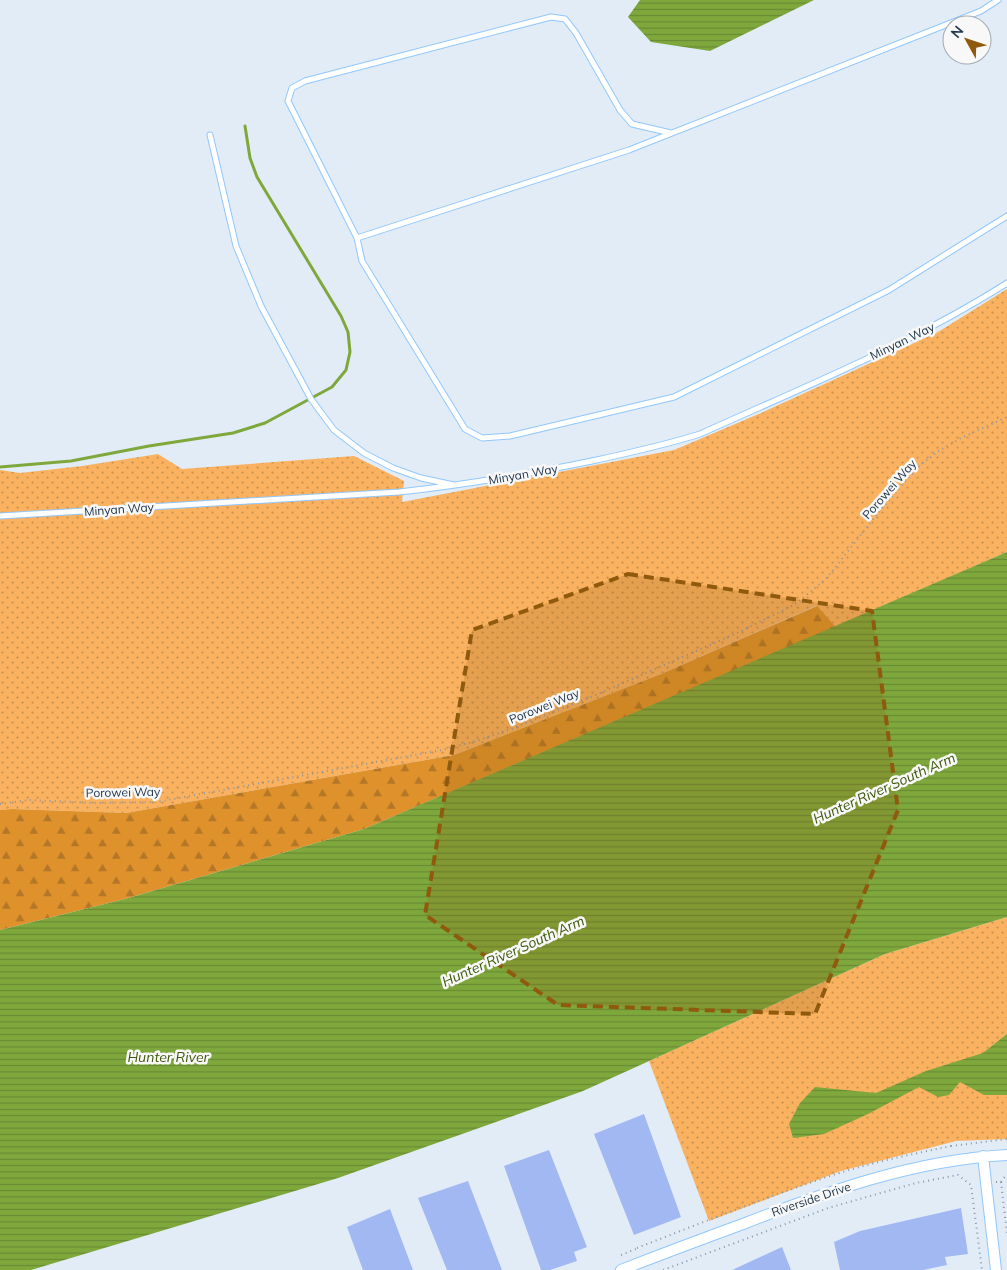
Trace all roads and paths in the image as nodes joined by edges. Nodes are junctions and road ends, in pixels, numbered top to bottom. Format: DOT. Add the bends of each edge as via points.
graph roads {
  1 [pos="998,0"];
  2 [pos="671,133"];
  3 [pos="210,134"];
  4 [pos="1007,216"];
  5 [pos="357,238"];
  6 [pos="1007,283"];
  7 [pos="1007,417"];
  8 [pos="459,486"];
  9 [pos="0,516"];
  10 [pos="0,804"];
  11 [pos="1007,1139"];
  12 [pos="1007,1155"];
  13 [pos="983,1156"];
  14 [pos="1007,1174"];
  15 [pos="996,1182"];
  16 [pos="1001,1182"];
  17 [pos="1007,1234"];
  18 [pos="637,1248"];
  19 [pos="638,1252"];
  20 [pos="621,1255"];
  21 [pos="622,1270"];
  22 [pos="663,1270"];
  23 [pos="982,1270"];
  24 [pos="996,1270"];
  1 -- 2 [label="lane" via="981,11"];
  2 -- 5 [label="lane" via="629,150"];
  2 -- 5 [label="lane" via="632,124 620,110 576,33 565,19 551,17 305,81 292,88 288,101"];
  3 -- 8 [label="lane" via="236,246 261,306 311,400 334,430 364,453 421,478"];
  4 -- 5 [label="lane" via="889,290 674,397 510,436 482,438 466,429 460,421 362,261"];
  6 -- 8 [label="lane, Minyan Way" via="910,338 700,434 542,472"];
  7 -- 10 [label="path, Porowei Way" via="961,438 917,468 826,579 794,605 733,635 511,729 442,750 157,802 29,800"];
  8 -- 9 [label="lane, Minyan Way"];
  11 -- 18 [label="path" via="899,1157 838,1173"];
  12 -- 13 [label="street, Riverside Drive"];
  13 -- 21 [label="street, Riverside Drive" via="874,1178"];
  13 -- 24 [label="street"];
  14 -- 16 [label="path"];
  15 -- 16 [label="path"];
  16 -- 17 [label="path"];
  18 -- 19 [label="path"];
  18 -- 20 [label="path"];
  22 -- 23 [label="path" via="835,1206 957,1174 973,1185"];
}
